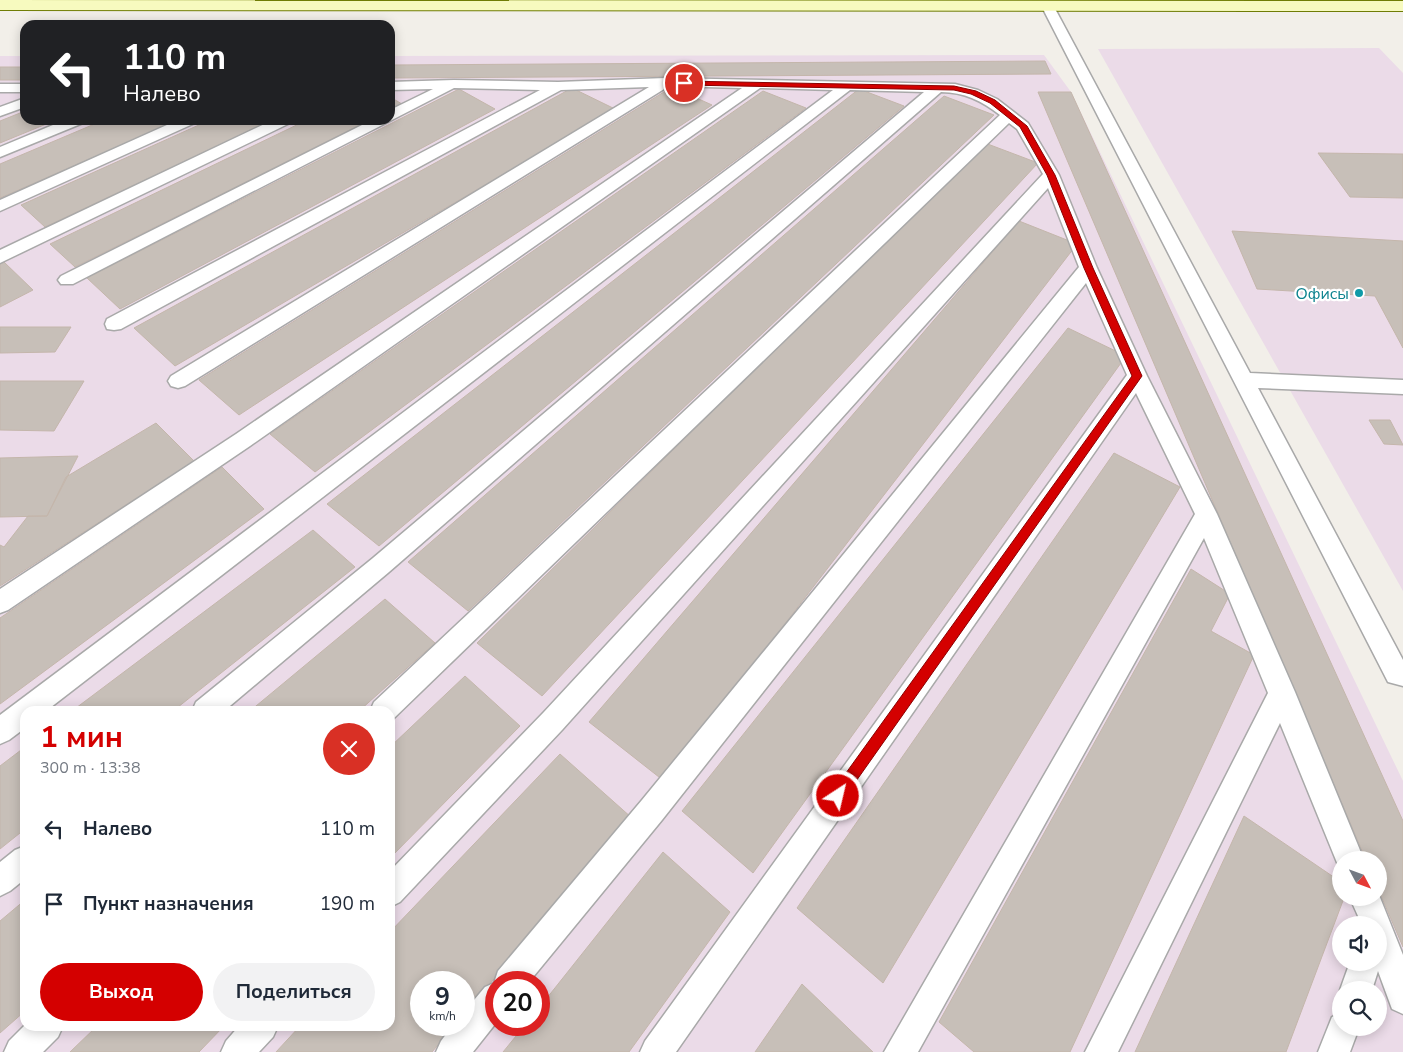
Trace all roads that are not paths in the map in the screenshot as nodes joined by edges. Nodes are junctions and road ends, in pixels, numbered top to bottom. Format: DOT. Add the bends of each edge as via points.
graph roads {
  1 [pos="0,5"];
  2 [pos="1047,5"];
  3 [pos="1403,6"];
  4 [pos="666,82"];
  5 [pos="454,84"];
  6 [pos="755,85"];
  7 [pos="848,85"];
  8 [pos="395,86"];
  9 [pos="558,86"];
  10 [pos="938,87"];
  11 [pos="0,88"];
  12 [pos="20,88"];
  13 [pos="20,104"];
  14 [pos="0,112"];
  15 [pos="395,114"];
  16 [pos="1009,115"];
  17 [pos="66,125"];
  18 [pos="179,125"];
  19 [pos="275,125"];
  20 [pos="372,125"];
  21 [pos="0,152"];
  22 [pos="1051,175"];
  23 [pos="0,206"];
  24 [pos="0,257"];
  25 [pos="1088,268"];
  26 [pos="67,280"];
  27 [pos="114,324"];
  28 [pos="1137,376"];
  29 [pos="1243,380"];
  30 [pos="178,381"];
  31 [pos="1403,387"];
  32 [pos="1206,514"];
  33 [pos="0,602"];
  34 [pos="1403,674"];
  35 [pos="1282,692"];
  36 [pos="34,706"];
  37 [pos="211,706"];
  38 [pos="387,706"];
  39 [pos="20,716"];
  40 [pos="0,731"];
  41 [pos="1346,851"];
  42 [pos="20,864"];
  43 [pos="0,881"];
  44 [pos="395,887"];
  45 [pos="1387,953"];
  46 [pos="518,971"];
  47 [pos="1403,998"];
  48 [pos="485,1012"];
  49 [pos="42,1031"];
  50 [pos="257,1031"];
  51 [pos="1340,1036"];
  52 [pos="20,1052"];
  53 [pos="237,1052"];
  54 [pos="452,1052"];
  55 [pos="656,1052"];
  56 [pos="900,1052"];
  57 [pos="1101,1052"];
  58 [pos="1334,1052"];
  1 -- 2 [label="main road"];
  2 -- 3 [label="main road"];
  2 -- 29 [label="lane"];
  4 -- 6 [label="lane"];
  4 -- 9 [label="lane"];
  4 -- 30 [label="lane"];
  5 -- 8 [label="lane"];
  5 -- 9 [label="lane"];
  5 -- 15 [label="lane"];
  6 -- 7 [label="lane"];
  6 -- 33 [label="lane" via="243,440"];
  7 -- 10 [label="lane"];
  7 -- 36 [label="lane"];
  9 -- 27 [label="lane"];
  10 -- 16 [label="lane" via="973,92"];
  10 -- 37 [label="lane" via="381,565"];
  11 -- 12 [label="lane"];
  13 -- 14 [label="lane"];
  16 -- 22 [label="lane" via="1023,126"];
  16 -- 38 [label="lane"];
  17 -- 21 [label="lane"];
  18 -- 23 [label="lane"];
  19 -- 24 [label="lane"];
  20 -- 26 [label="lane"];
  22 -- 25 [label="lane"];
  22 -- 44 [label="lane" via="553,721"];
  25 -- 28 [label="lane"];
  25 -- 46 [label="lane" via="652,810"];
  28 -- 32 [label="lane"];
  28 -- 55 [label="lane"];
  29 -- 31 [label="lane"];
  29 -- 34 [label="lane" via="1397,674"];
  32 -- 35 [label="lane"];
  32 -- 56 [label="lane"];
  35 -- 41 [label="lane"];
  35 -- 57 [label="lane"];
  39 -- 40 [label="lane"];
  42 -- 43 [label="lane"];
  45 -- 47 [label="lane"];
  48 -- 54 [label="lane"];
  49 -- 52 [label="lane"];
  50 -- 53 [label="lane"];
  51 -- 58 [label="lane"];
}
